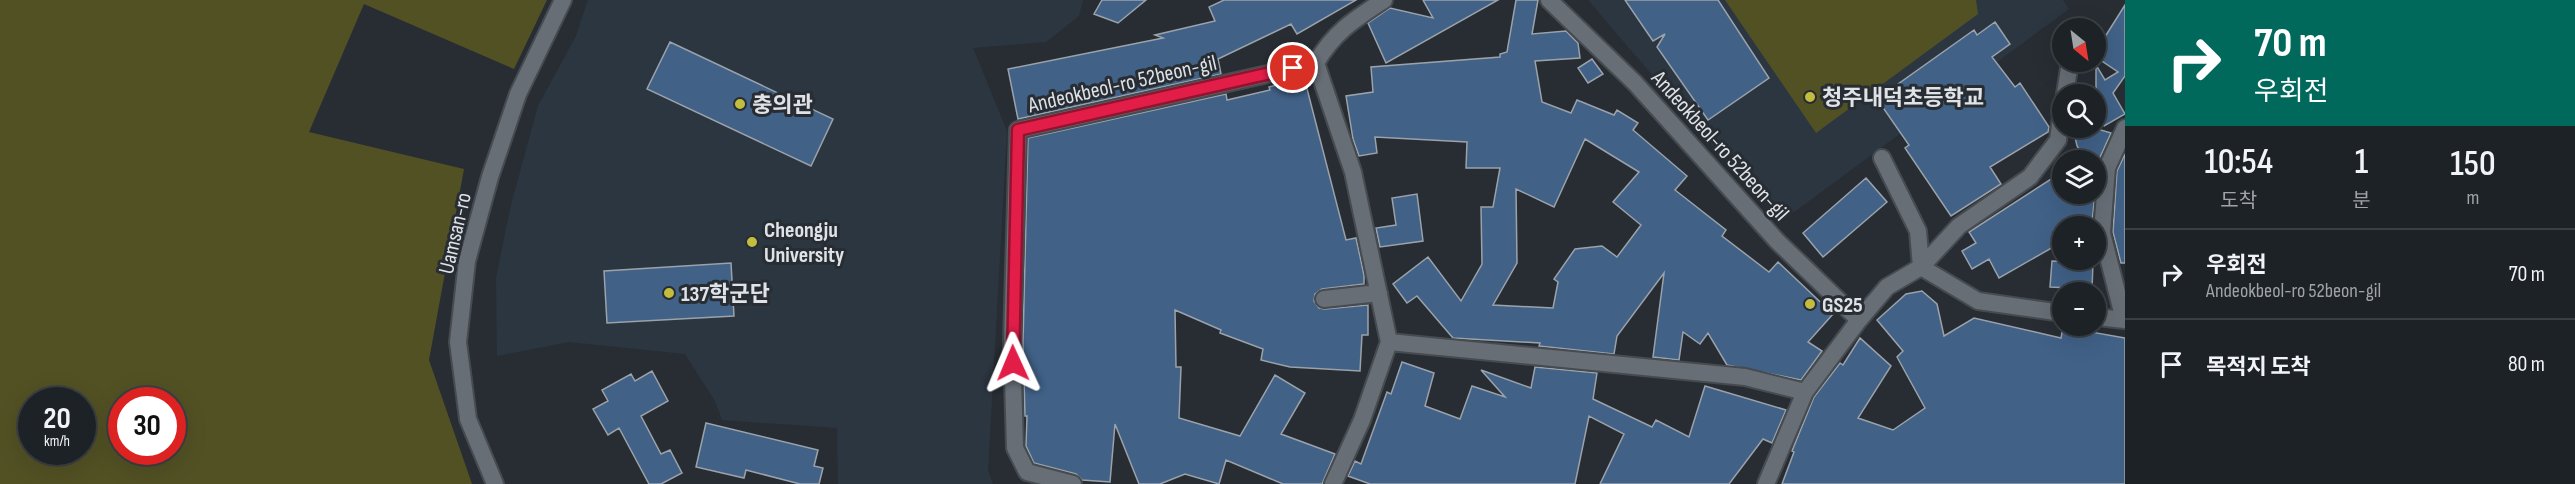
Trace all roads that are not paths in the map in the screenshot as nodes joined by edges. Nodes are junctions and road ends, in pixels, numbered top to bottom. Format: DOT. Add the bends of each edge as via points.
graph roads {
  1 [pos="563,0"];
  2 [pos="1384,0"];
  3 [pos="1549,0"];
  4 [pos="1316,63"];
  5 [pos="2125,128"];
  6 [pos="2058,138"];
  7 [pos="1882,158"];
  8 [pos="1921,267"];
  9 [pos="1379,293"];
  10 [pos="1324,299"];
  11 [pos="2052,312"];
  12 [pos="2106,318"];
  13 [pos="1859,320"];
  14 [pos="2125,320"];
  15 [pos="1389,342"];
  16 [pos="1805,392"];
  17 [pos="495,484"];
  18 [pos="1073,484"];
  19 [pos="1333,484"];
  20 [pos="1766,484"];
  1 -- 17 [label="street, Uamsan-ro" via="518,94 467,261 458,342 468,419"];
  2 -- 4 [label="street" via="1328,42"];
  3 -- 13 [label="street, Andeokbeol-ro 52beon-gil" via="1635,82 1777,241"];
  4 -- 9 [label="street" via="1353,172"];
  4 -- 18 [label="street, Andeokbeol-ro 52beon-gil" via="1018,130 1013,321 1015,448 1027,472"];
  5 -- 14 [label="street" via="2107,168 2102,233"];
  6 -- 8 [label="street" via="2030,177 1959,226"];
  7 -- 8 [label="street" via="1918,231"];
  8 -- 11 [label="street" via="1978,301"];
  8 -- 13 [label="street" via="1887,287"];
  9 -- 10 [label="street"];
  9 -- 15 [label="street"];
  12 -- 14 [label="street"];
  13 -- 16 [label="street"];
  15 -- 16 [label="street" via="1744,377"];
  15 -- 19 [label="street" via="1362,420"];
  16 -- 20 [label="street"];
}
